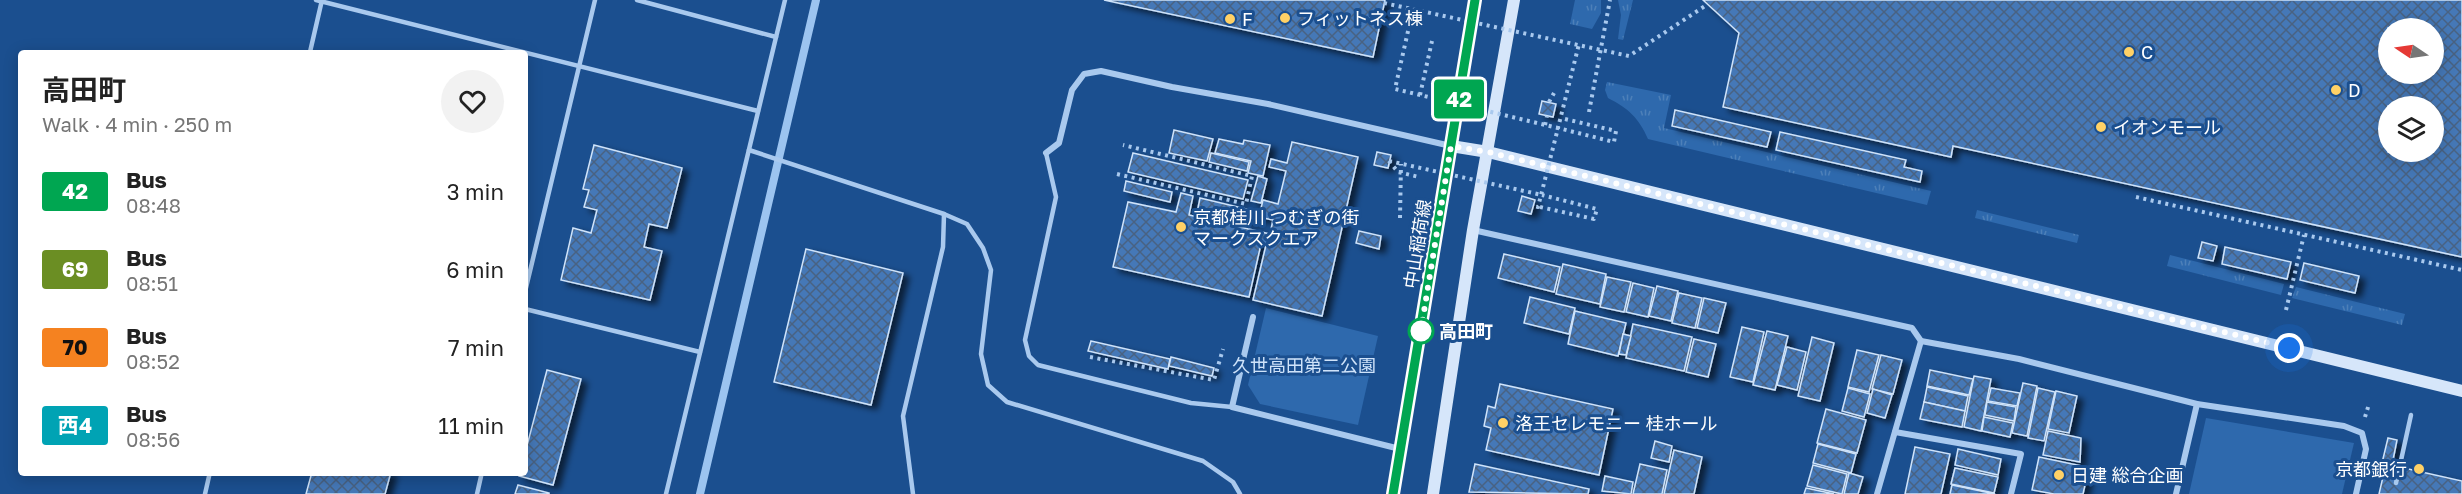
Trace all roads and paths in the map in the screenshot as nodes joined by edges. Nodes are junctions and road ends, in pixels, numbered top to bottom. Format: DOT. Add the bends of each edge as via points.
graph roads {
  1 [pos="316,0"];
  2 [pos="595,0"];
  3 [pos="637,0"];
  4 [pos="785,0"];
  5 [pos="1475,0"];
  6 [pos="1514,0"];
  7 [pos="1610,0"];
  8 [pos="322,1"];
  9 [pos="1384,3"];
  10 [pos="1708,4"];
  11 [pos="1413,9"];
  12 [pos="776,37"];
  13 [pos="1432,41"];
  14 [pos="1579,44"];
  15 [pos="310,50"];
  16 [pos="516,50"];
  17 [pos="528,53"];
  18 [pos="579,66"];
  19 [pos="1554,93"];
  20 [pos="1420,95"];
  21 [pos="1549,102"];
  22 [pos="758,111"];
  23 [pos="1588,112"];
  24 [pos="1547,116"];
  25 [pos="1565,119"];
  26 [pos="1545,125"];
  27 [pos="1558,128"];
  28 [pos="1123,145"];
  29 [pos="1451,146"];
  30 [pos="749,150"];
  31 [pos="1488,152"];
  32 [pos="1046,153"];
  33 [pos="1401,164"];
  34 [pos="1117,174"];
  35 [pos="1419,177"];
  36 [pos="1542,195"];
  37 [pos="2136,197"];
  38 [pos="1533,206"];
  39 [pos="1540,207"];
  40 [pos="945,214"];
  41 [pos="1400,218"];
  42 [pos="1473,230"];
  43 [pos="2304,235"];
  44 [pos="2462,270"];
  45 [pos="528,279"];
  46 [pos="528,310"];
  47 [pos="2286,310"];
  48 [pos="1253,317"];
  49 [pos="1921,341"];
  50 [pos="1223,349"];
  51 [pos="700,352"];
  52 [pos="1090,357"];
  53 [pos="2462,391"];
  54 [pos="2197,404"];
  55 [pos="1232,407"];
  56 [pos="2411,415"];
  57 [pos="1895,432"];
  58 [pos="1401,449"];
  59 [pos="209,476"];
  60 [pos="481,476"];
  61 [pos="2396,483"];
  62 [pos="205,494"];
  63 [pos="477,494"];
  64 [pos="666,494"];
  65 [pos="913,494"];
  66 [pos="1240,494"];
  67 [pos="1393,494"];
  68 [pos="1433,494"];
  69 [pos="1877,494"];
  70 [pos="2011,494"];
  71 [pos="2176,494"];
  72 [pos="2356,494"];
  1 -- 8 [label="lane"];
  2 -- 18 [label="lane"];
  3 -- 12 [label="lane"];
  4 -- 12 [label="lane"];
  5 -- 29 [label="street, 中山稲荷線"];
  6 -- 31 [label="street"];
  7 -- 23 [label="path"];
  8 -- 15 [label="lane"];
  8 -- 16 [label="lane"];
  9 -- 11 [label="path, bridge"];
  10 -- 14 [label="path, bridge" via="1629,56"];
  11 -- 14 [label="path, bridge"];
  11 -- 20 [label="path, bridge" via="1395,89"];
  12 -- 22 [label="lane"];
  13 -- 20 [label="path"];
  14 -- 27 [label="path"];
  17 -- 18 [label="lane"];
  18 -- 22 [label="lane"];
  18 -- 45 [label="lane"];
  19 -- 21 [label="path"];
  20 -- 26 [label="path, bridge"];
  22 -- 30 [label="lane"];
  24 -- 26 [label="path"];
  25 -- 27 [label="path" via="1616,131 1614,142"];
  26 -- 27 [label="path, bridge"];
  27 -- 36 [label="path, bridge"];
  28 -- 34 [label="path" via="1252,176 1246,204"];
  29 -- 31 [label="street"];
  29 -- 32 [label="street" via="1101,71 1084,74 1072,90 1059,143"];
  29 -- 58 [label="street, 中山稲荷線"];
  30 -- 40 [label="lane"];
  30 -- 51 [label="lane"];
  31 -- 42 [label="street"];
  31 -- 53 [label="street"];
  32 -- 55 [label="lane" via="1056,197 1025,340 1029,356 1038,365 1191,403"];
  33 -- 35 [label="path, bridge" via="1389,161 1398,172"];
  33 -- 36 [label="path, bridge"];
  33 -- 41 [label="path, bridge"];
  36 -- 38 [label="path, bridge" via="1538,207"];
  36 -- 39 [label="path" via="1597,209 1594,219"];
  37 -- 43 [label="path"];
  40 -- 65 [label="lane" via="943,247 903,416"];
  40 -- 66 [label="lane" via="967,224 983,248 990,270 981,354 988,385 1006,402 1203,461 1233,482"];
  42 -- 49 [label="street" via="1912,328"];
  42 -- 68 [label="street"];
  43 -- 44 [label="path"];
  43 -- 47 [label="path"];
  46 -- 51 [label="lane"];
  48 -- 55 [label="street"];
  49 -- 54 [label="street" via="2019,359"];
  49 -- 57 [label="street"];
  50 -- 52 [label="path" via="1214,380"];
  51 -- 64 [label="lane"];
  54 -- 71 [label="street"];
  54 -- 72 [label="street" via="2344,426 2362,433 2366,449"];
  55 -- 58 [label="street"];
  56 -- 61 [label="lane"];
  57 -- 69 [label="street"];
  57 -- 70 [label="street" via="2021,454"];
  58 -- 67 [label="street, 中山稲荷線"];
  59 -- 62 [label="lane"];
  60 -- 63 [label="lane"];
}
